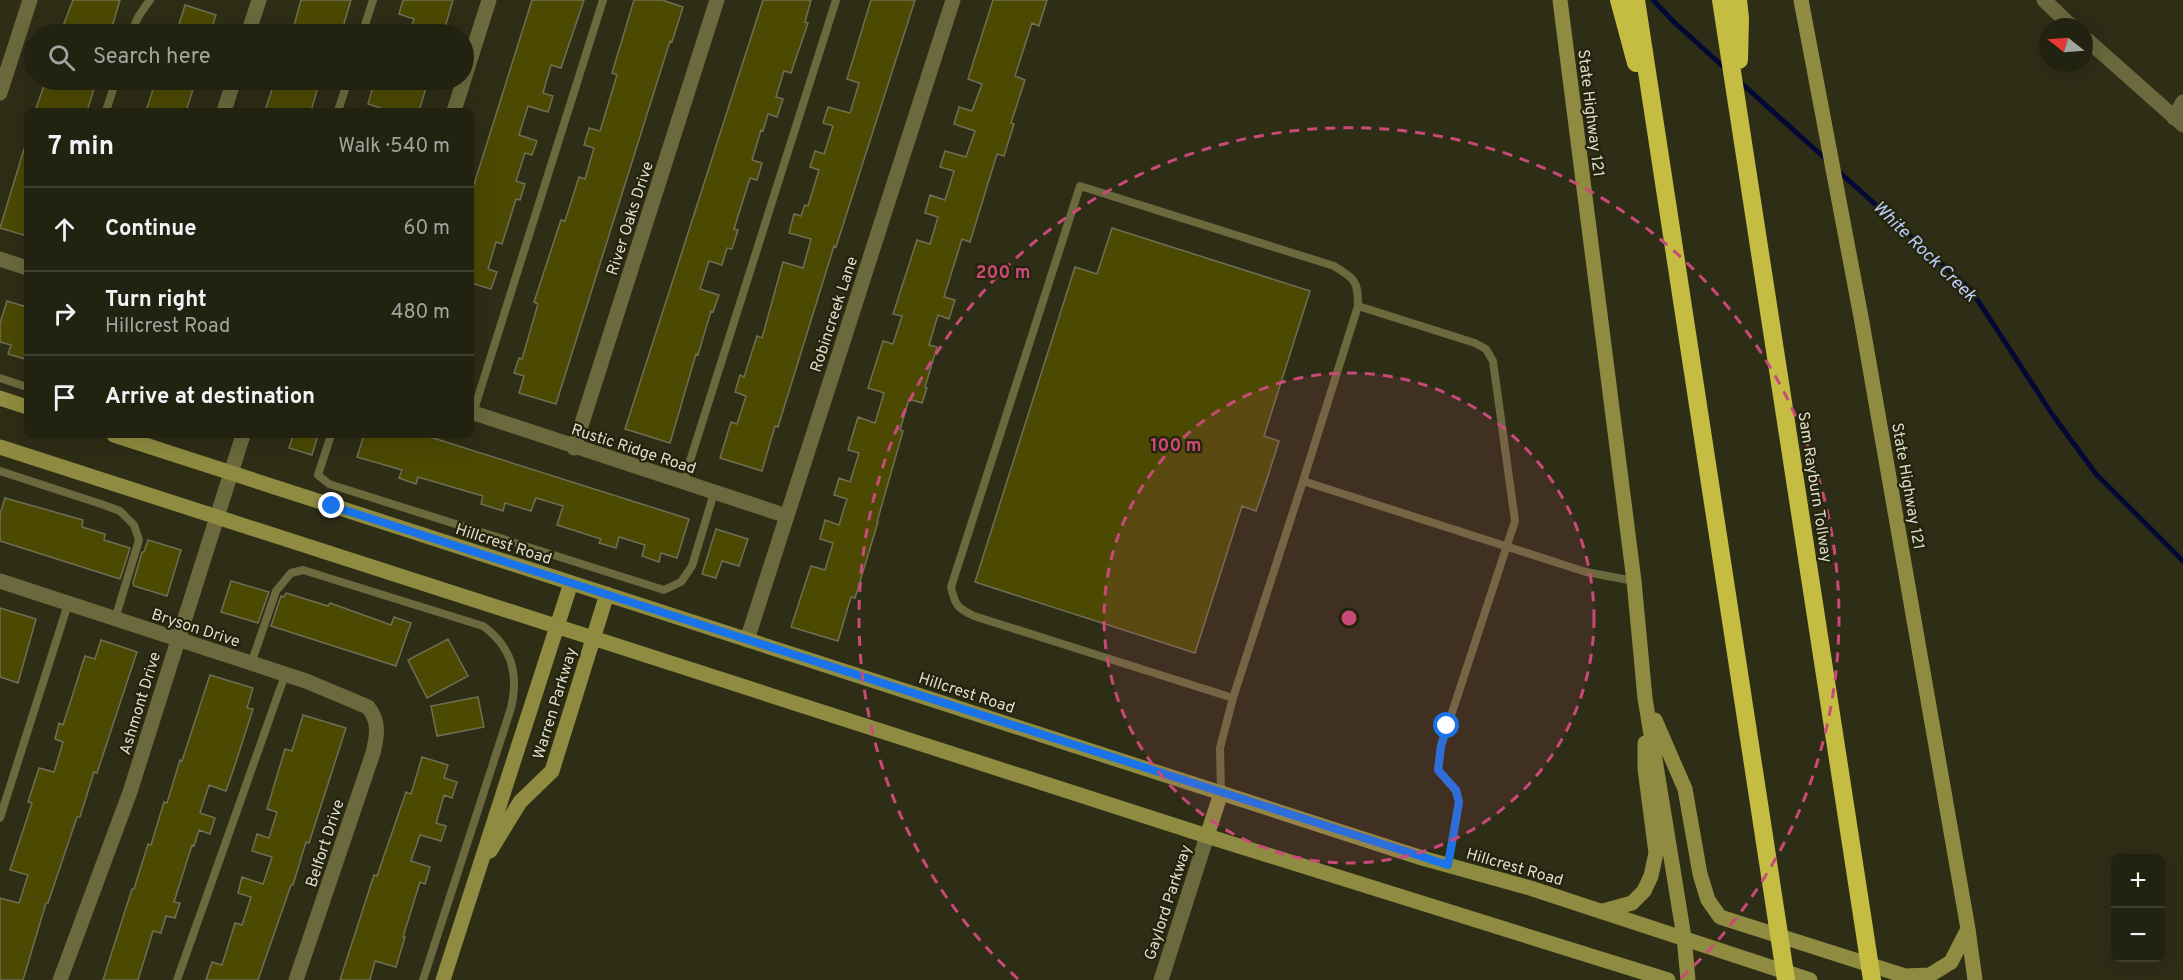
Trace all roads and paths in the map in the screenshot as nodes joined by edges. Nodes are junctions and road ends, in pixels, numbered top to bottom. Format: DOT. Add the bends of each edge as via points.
graph roads {
  1 [pos="30,0"];
  2 [pos="150,0"];
  3 [pos="259,0"];
  4 [pos="373,0"];
  5 [pos="489,0"];
  6 [pos="603,0"];
  7 [pos="717,0"];
  8 [pos="837,0"];
  9 [pos="953,0"];
  10 [pos="1560,0"];
  11 [pos="1619,0"];
  12 [pos="1636,0"];
  13 [pos="1721,0"];
  14 [pos="1738,0"];
  15 [pos="1802,0"];
  16 [pos="2043,0"];
  17 [pos="2062,18"];
  18 [pos="135,24"];
  19 [pos="251,24"];
  20 [pos="365,24"];
  21 [pos="2093,45"];
  22 [pos="474,48"];
  23 [pos="113,90"];
  24 [pos="231,90"];
  25 [pos="345,90"];
  26 [pos="461,90"];
  27 [pos="0,93"];
  28 [pos="2183,102"];
  29 [pos="1738,107"];
  30 [pos="107,108"];
  31 [pos="225,108"];
  32 [pos="339,108"];
  33 [pos="455,108"];
  34 [pos="2179,121"];
  35 [pos="1656,128"];
  36 [pos="0,259"];
  37 [pos="24,267"];
  38 [pos="1358,306"];
  39 [pos="0,378"];
  40 [pos="24,386"];
  41 [pos="0,398"];
  42 [pos="24,406"];
  43 [pos="474,406"];
  44 [pos="474,413"];
  45 [pos="123,438"];
  46 [pos="242,438"];
  47 [pos="330,438"];
  48 [pos="0,447"];
  49 [pos="574,447"];
  50 [pos="0,471"];
  51 [pos="231,473"];
  52 [pos="1303,481"];
  53 [pos="683,483"];
  54 [pos="714,492"];
  55 [pos="787,516"];
  56 [pos="218,518"];
  57 [pos="1507,547"];
  58 [pos="1634,580"];
  59 [pos="0,581"];
  60 [pos="572,583"];
  61 [pos="607,594"];
  62 [pos="68,604"];
  63 [pos="115,619"];
  64 [pos="556,626"];
  65 [pos="593,638"];
  66 [pos="178,640"];
  67 [pos="747,640"];
  68 [pos="251,664"];
  69 [pos="285,675"];
  70 [pos="1233,698"];
  71 [pos="1645,698"];
  72 [pos="374,716"];
  73 [pos="1221,793"];
  74 [pos="0,818"];
  75 [pos="1207,836"];
  76 [pos="1448,865"];
  77 [pos="477,871"];
  78 [pos="1603,911"];
  79 [pos="1968,929"];
  80 [pos="1683,937"];
  81 [pos="60,980"];
  82 [pos="177,980"];
  83 [pos="296,980"];
  84 [pos="423,980"];
  85 [pos="443,980"];
  86 [pos="1161,980"];
  87 [pos="1668,980"];
  88 [pos="1688,980"];
  89 [pos="1786,980"];
  90 [pos="1810,980"];
  91 [pos="1872,980"];
  92 [pos="1975,980"];
  1 -- 27 [label="street"];
  2 -- 18 [label="lane"];
  3 -- 19 [label="street"];
  4 -- 20 [label="lane"];
  5 -- 22 [label="street"];
  6 -- 43 [label="lane"];
  7 -- 49 [label="street, River Oaks Drive"];
  8 -- 53 [label="lane"];
  9 -- 55 [label="street, Robincreek Lane"];
  10 -- 58 [label="main road, State Highway 121"];
  11 -- 35 [label="highway"];
  12 -- 35 [label="highway"];
  13 -- 29 [label="highway, Sam Rayburn Tollway"];
  14 -- 29 [label="highway"];
  15 -- 79 [label="main road, State Highway 121"];
  16 -- 17 [label="street"];
  21 -- 34 [label="street"];
  23 -- 30 [label="lane"];
  24 -- 31 [label="street"];
  25 -- 32 [label="lane"];
  26 -- 33 [label="street"];
  28 -- 34 [label="street"];
  29 -- 91 [label="highway, Sam Rayburn Tollway"];
  35 -- 89 [label="highway"];
  36 -- 37 [label="street"];
  38 -- 52 [label="lane"];
  38 -- 57 [label="lane" via="1486,349 1493,361 1515,521"];
  38 -- 70 [label="lane" via="1358,287 1352,276 1334,266 1080,186 951,587 954,600 959,609 974,616"];
  39 -- 40 [label="lane"];
  41 -- 42 [label="main road"];
  44 -- 49 [label="street, Rustic Ridge Road"];
  45 -- 51 [label="main road, Hillcrest Road"];
  46 -- 51 [label="street, Ashmont Drive"];
  47 -- 54 [label="lane" via="318,475 329,484 664,591 681,582 692,566"];
  48 -- 56 [label="main road"];
  49 -- 53 [label="street, Rustic Ridge Road"];
  50 -- 63 [label="lane" via="120,511 134,525 139,540"];
  51 -- 56 [label="street, Ashmont Drive"];
  51 -- 60 [label="main road, Hillcrest Road"];
  52 -- 57 [label="lane"];
  52 -- 70 [label="lane"];
  53 -- 54 [label="street, Rustic Ridge Road"];
  54 -- 55 [label="street, Rustic Ridge Road"];
  55 -- 67 [label="street, Robincreek Lane"];
  56 -- 64 [label="main road"];
  56 -- 66 [label="street, Ashmont Drive"];
  57 -- 58 [label="lane" via="1586,572"];
  57 -- 76 [label="lane" via="1441,746 1438,770 1456,790 1459,802"];
  58 -- 71 [label="main road, State Highway 121"];
  59 -- 62 [label="street, Bryson Drive"];
  60 -- 61 [label="main road, Hillcrest Road"];
  60 -- 64 [label="main road, Warren Parkway"];
  61 -- 65 [label="main road, Warren Parkway"];
  61 -- 67 [label="main road, Hillcrest Road"];
  62 -- 63 [label="street, Bryson Drive"];
  62 -- 74 [label="lane"];
  63 -- 66 [label="street, Bryson Drive"];
  64 -- 65 [label="main road"];
  64 -- 77 [label="main road, Warren Parkway"];
  65 -- 75 [label="main road"];
  65 -- 77 [label="main road, Warren Parkway" via="552,771 520,802"];
  66 -- 68 [label="street, Bryson Drive"];
  66 -- 81 [label="street, Ashmont Drive" via="130,792"];
  67 -- 73 [label="main road, Hillcrest Road"];
  68 -- 69 [label="street, Bryson Drive"];
  68 -- 84 [label="lane" via="276,591 291,573 303,570 483,626 503,644 515,674 511,708"];
  69 -- 72 [label="street, Bryson Drive" via="368,707"];
  69 -- 82 [label="lane"];
  70 -- 73 [label="lane" via="1220,748"];
  71 -- 78 [label="main road" via="1645,769 1656,853 1644,891 1632,903"];
  71 -- 79 [label="main road" via="1685,789 1700,874 1708,900 1720,917 1905,976 1930,975 1951,962"];
  71 -- 80 [label="main road, State Highway 121"];
  72 -- 83 [label="street, Belfort Drive" via="378,732 373,753"];
  73 -- 75 [label="main road"];
  73 -- 76 [label="main road, Hillcrest Road"];
  75 -- 86 [label="street, Gaylord Parkway"];
  75 -- 87 [label="main road"];
  76 -- 78 [label="main road, Hillcrest Road"];
  77 -- 85 [label="main road, Warren Parkway"];
  78 -- 80 [label="main road, Hillcrest Road"];
  79 -- 92 [label="main road, State Highway 121"];
  80 -- 88 [label="main road, State Highway 121"];
  80 -- 90 [label="main road, Hillcrest Road"];
}
